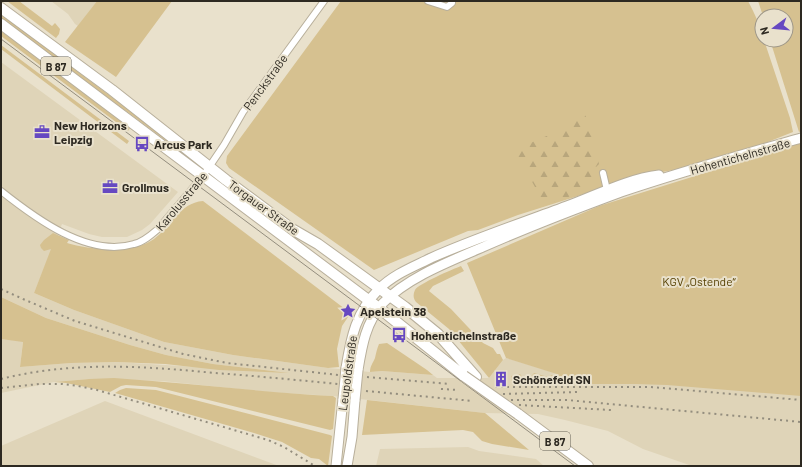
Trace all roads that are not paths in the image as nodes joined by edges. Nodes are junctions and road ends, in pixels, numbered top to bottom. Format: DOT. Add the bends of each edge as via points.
graph roads {
  1 [pos="324,1"];
  2 [pos="428,1"];
  3 [pos="452,1"];
  4 [pos="1,8"];
  5 [pos="1,24"];
  6 [pos="801,138"];
  7 [pos="210,166"];
  8 [pos="603,173"];
  9 [pos="678,174"];
  10 [pos="203,176"];
  11 [pos="607,190"];
  12 [pos="1,191"];
  13 [pos="380,289"];
  14 [pos="390,296"];
  15 [pos="370,300"];
  16 [pos="379,308"];
  17 [pos="520,416"];
  18 [pos="336,466"];
  19 [pos="347,466"];
  20 [pos="588,466"];
  1 -- 7 [label="street, Penckstraße" via="247,106"];
  2 -- 3 [label="street" via="446,7"];
  4 -- 7 [label="main road, Torgauer Straße / B 87"];
  5 -- 10 [label="main road, Torgauer Straße / B 87"];
  6 -- 9 [label="main road, Hohentichelnstraße"];
  7 -- 10 [label="street, Karolusstraße"];
  7 -- 13 [label="main road, Torgauer Straße / B 87" via="292,229 318,244"];
  8 -- 11 [label="street"];
  9 -- 11 [label="main road, Hohentichelnstraße" via="650,177"];
  9 -- 14 [label="main road, Hohentichelnstraße" via="593,203 506,237 436,268"];
  10 -- 12 [label="street, Karolusstraße" via="149,237 136,244 122,247 90,243 64,234 38,219"];
  10 -- 15 [label="main road, Torgauer Straße / B 87"];
  11 -- 13 [label="main road, Hohentichelnstraße" via="447,251 395,276"];
  13 -- 14 [label="main road, Torgauer Straße / B 87"];
  13 -- 15 [label="main road, Leupoldstraße"];
  14 -- 16 [label="main road, Hohentichelnstraße"];
  14 -- 17 [label="main road, Torgauer Straße / B 87, bridge" via="438,334 476,377"];
  15 -- 16 [label="main road, Torgauer Straße / B 87"];
  15 -- 18 [label="main road, Leupoldstraße, bridge" via="353,330 346,368"];
  16 -- 17 [label="main road, Torgauer Straße / B 87, bridge" via="464,376"];
  16 -- 19 [label="main road, Leupoldstraße, bridge" via="366,330 362,344"];
  17 -- 20 [label="main road, Torgauer Straße / B 87"];
}
